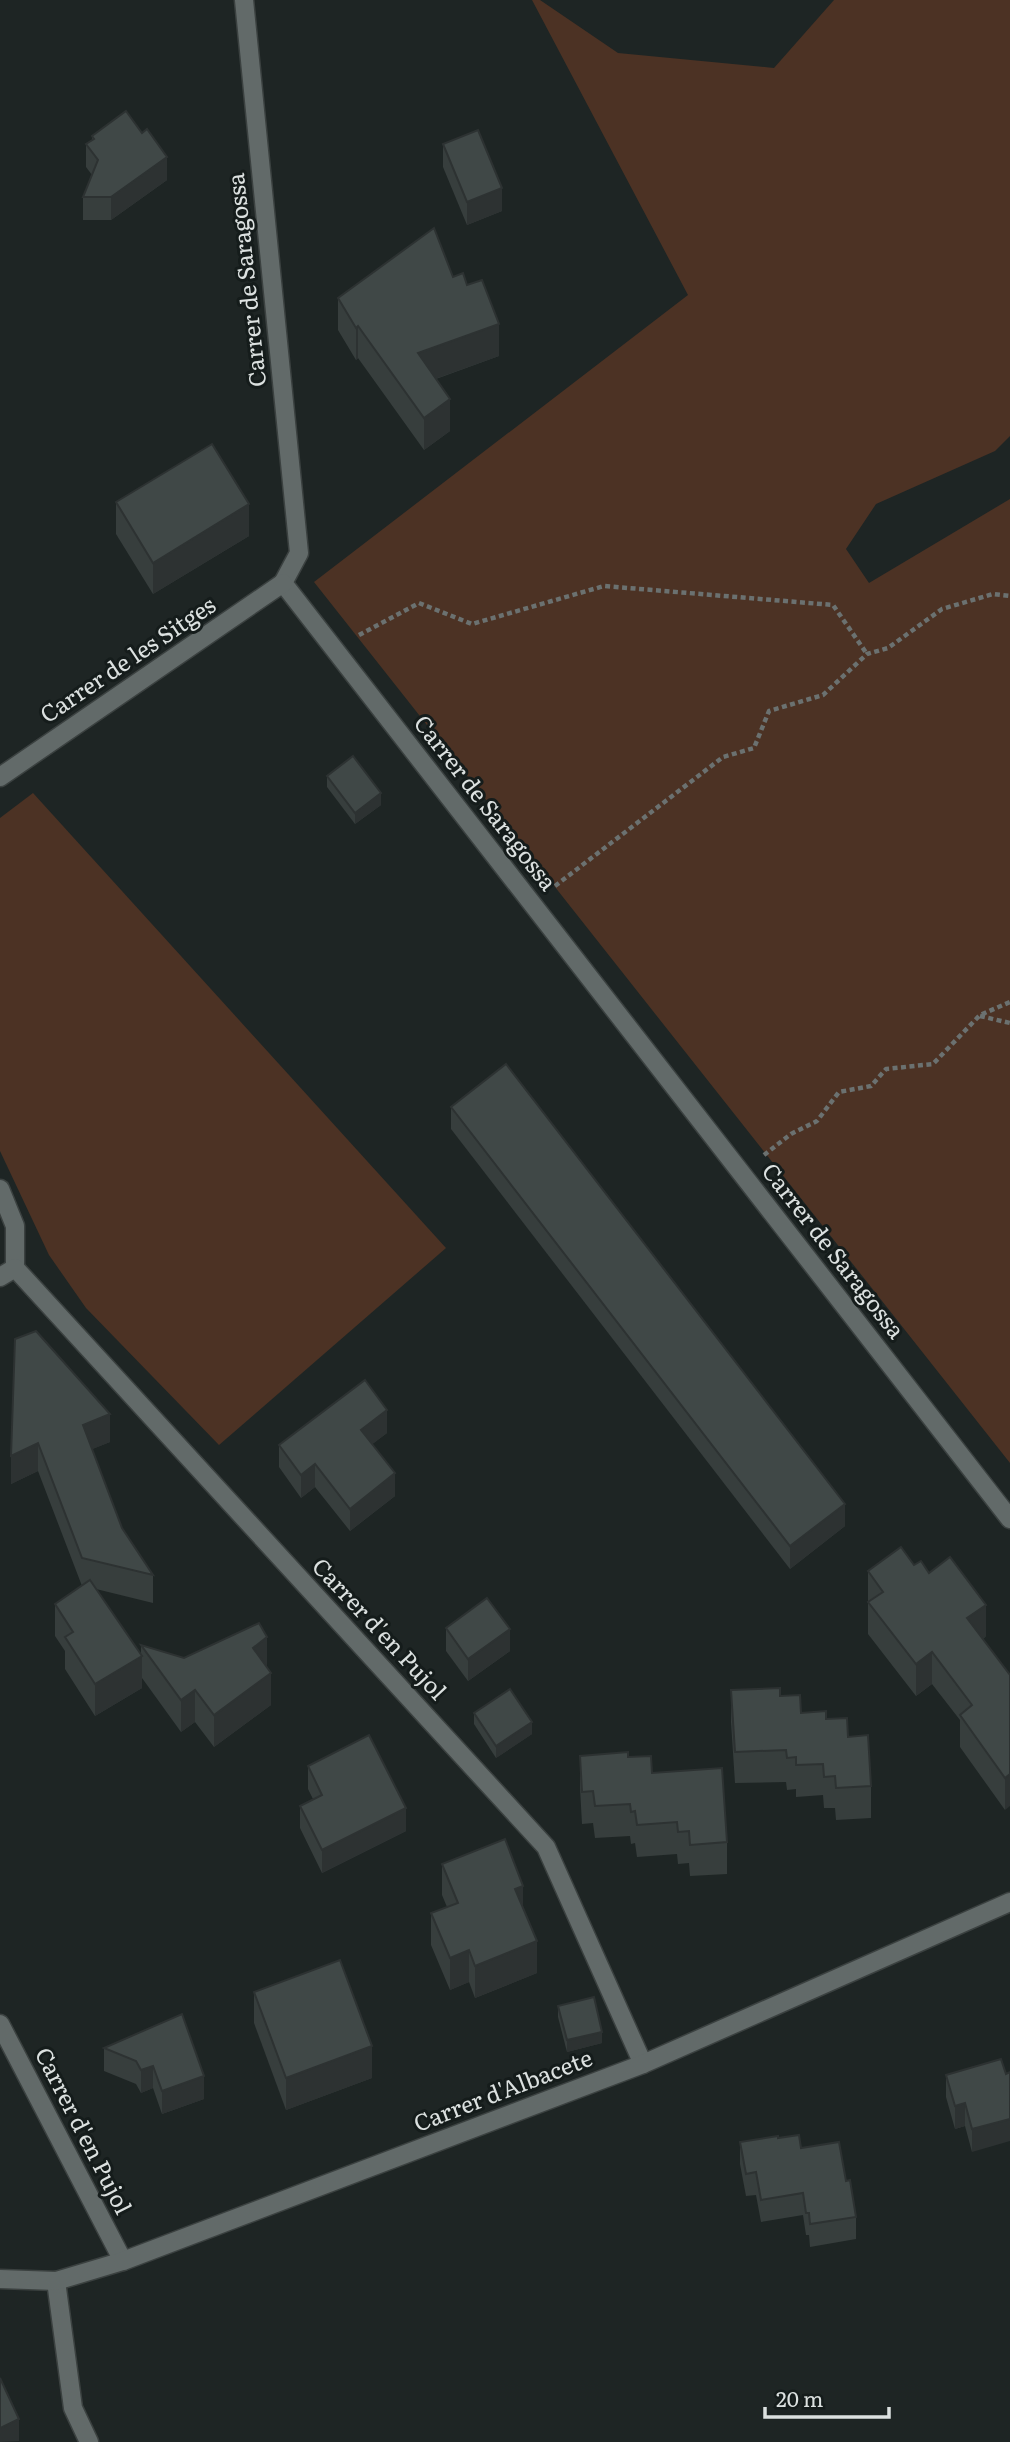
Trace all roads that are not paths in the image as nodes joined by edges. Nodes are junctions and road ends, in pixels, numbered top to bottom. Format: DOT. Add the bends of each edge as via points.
graph roads {
  1 [pos="244,0"];
  2 [pos="283,583"];
  3 [pos="0,777"];
  4 [pos="0,1189"];
  5 [pos="7,1272"];
  6 [pos="1010,1519"];
  7 [pos="1010,1902"];
  8 [pos="0,2024"];
  9 [pos="643,2064"];
  10 [pos="123,2261"];
  11 [pos="0,2279"];
  12 [pos="57,2281"];
  13 [pos="89,2442"];
  1 -- 2 [label="street, Carrer de Saragossa" via="299,553"];
  2 -- 3 [label="street, Carrer de les Sitges"];
  2 -- 6 [label="street, Carrer de Saragossa"];
  4 -- 5 [label="street, Carrer d'en Pujol" via="15,1226"];
  5 -- 9 [label="street, Carrer d'en Pujol" via="546,1847"];
  7 -- 9 [label="street, Carrer d'Albacete"];
  8 -- 10 [label="street, Carrer d'en Pujol"];
  9 -- 10 [label="street, Carrer d'Albacete"];
  10 -- 12 [label="street, Carrer d'Albacete"];
  11 -- 12 [label="street, Carrer d'Albacete"];
  12 -- 13 [label="street" via="73,2408"];
}
